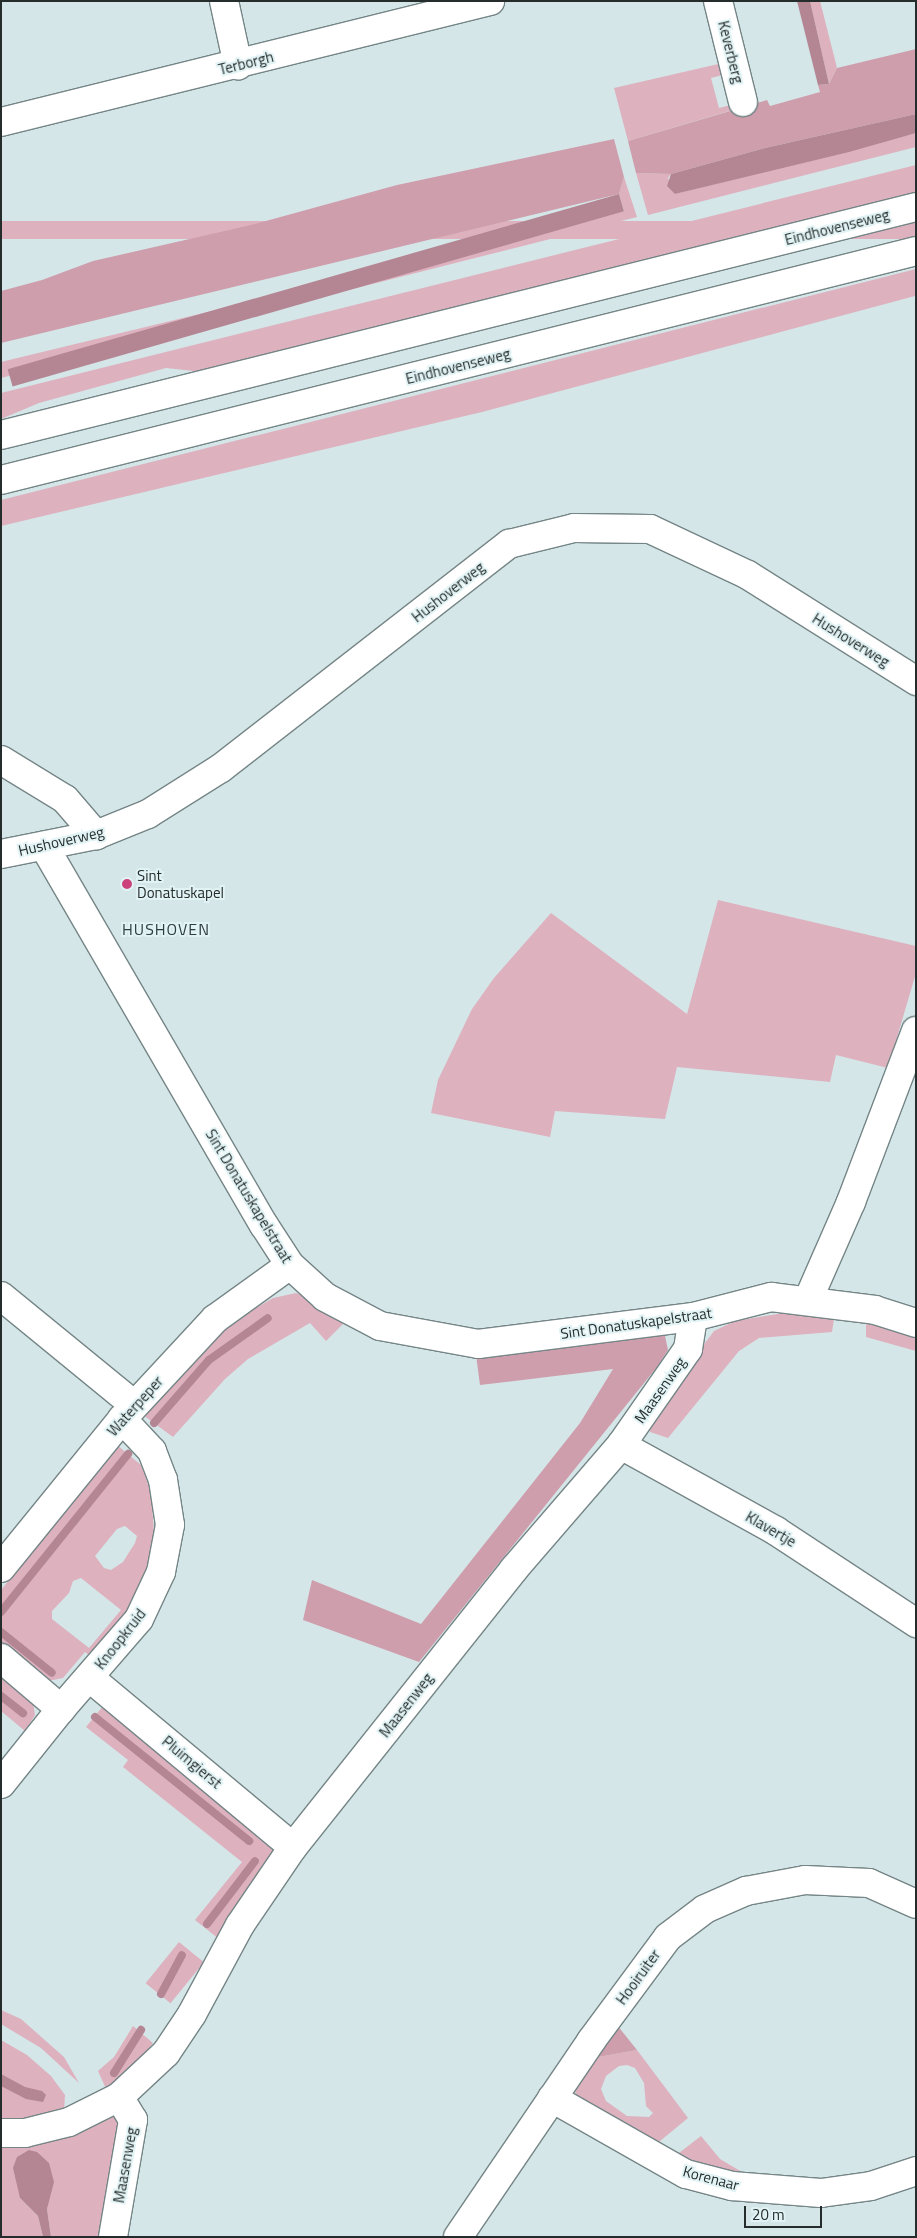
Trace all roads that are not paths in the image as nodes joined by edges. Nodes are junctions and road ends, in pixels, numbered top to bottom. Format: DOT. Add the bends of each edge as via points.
graph roads {
  1 [pos="224,1"];
  2 [pos="490,1"];
  3 [pos="718,1"];
  4 [pos="238,65"];
  5 [pos="743,102"];
  6 [pos="1,122"];
  7 [pos="916,207"];
  8 [pos="916,251"];
  9 [pos="1,435"];
  10 [pos="1,480"];
  11 [pos="916,681"];
  12 [pos="1,760"];
  13 [pos="96,835"];
  14 [pos="44,846"];
  15 [pos="1,854"];
  16 [pos="916,1031"];
  17 [pos="290,1265"];
  18 [pos="1,1296"];
  19 [pos="808,1300"];
  20 [pos="693,1317"];
  21 [pos="916,1323"];
  22 [pos="128,1412"];
  23 [pos="621,1445"];
  24 [pos="1,1568"];
  25 [pos="916,1623"];
  26 [pos="1,1658"];
  27 [pos="90,1678"];
  28 [pos="61,1709"];
  29 [pos="1,1784"];
  30 [pos="294,1847"];
  31 [pos="916,1904"];
  32 [pos="119,2097"];
  33 [pos="552,2098"];
  34 [pos="1,2133"];
  35 [pos="916,2171"];
  36 [pos="113,2237"];
  37 [pos="458,2237"];
  1 -- 4 [label="street"];
  2 -- 4 [label="street, Terborgh"];
  3 -- 5 [label="street, Keverberg"];
  4 -- 6 [label="street, Terborgh"];
  7 -- 9 [label="street, Eindhovenseweg"];
  8 -- 10 [label="street, Eindhovenseweg"];
  11 -- 13 [label="street, Hushoverweg" via="748,575 650,530 574,528 509,544 221,768 148,814"];
  12 -- 13 [label="street" via="65,799"];
  13 -- 14 [label="street, Hushoverweg"];
  14 -- 15 [label="street, Hushoverweg"];
  14 -- 17 [label="street, Sint Donatuskapelstraat"];
  16 -- 19 [label="street" via="851,1202"];
  17 -- 20 [label="street, Sint Donatuskapelstraat" via="325,1297 380,1326 478,1344"];
  17 -- 22 [label="street, Waterpeper" via="215,1319"];
  18 -- 22 [label="street, Knoopkruid"];
  19 -- 20 [label="street, Sint Donatuskapelstraat" via="771,1297"];
  19 -- 21 [label="street, Sint Donatuskapelstraat" via="875,1310"];
  20 -- 23 [label="street, Maasenweg" via="688,1349"];
  22 -- 24 [label="street, Waterpeper"];
  22 -- 27 [label="street, Knoopkruid" via="152,1451 162,1480 170,1525 161,1572 139,1619"];
  23 -- 25 [label="street, Klavertje" via="776,1531"];
  23 -- 30 [label="street, Maasenweg" via="514,1569"];
  26 -- 28 [label="street"];
  27 -- 28 [label="street, Knoopkruid"];
  27 -- 30 [label="street, Pluimgierst"];
  28 -- 29 [label="street, Knoopkruid"];
  30 -- 32 [label="street, Maasenweg" via="240,1926 166,2054"];
  31 -- 33 [label="street, Hooiruiter" via="869,1883 804,1880 746,1891 705,1909 668,1937"];
  32 -- 34 [label="street, Maasenweg" via="69,2122 24,2133"];
  32 -- 36 [label="street, Maasenweg" via="133,2120"];
  33 -- 35 [label="street, Korenaar" via="686,2174 732,2186 821,2193 871,2186"];
  33 -- 37 [label="street, Hooiruiter"];
}
